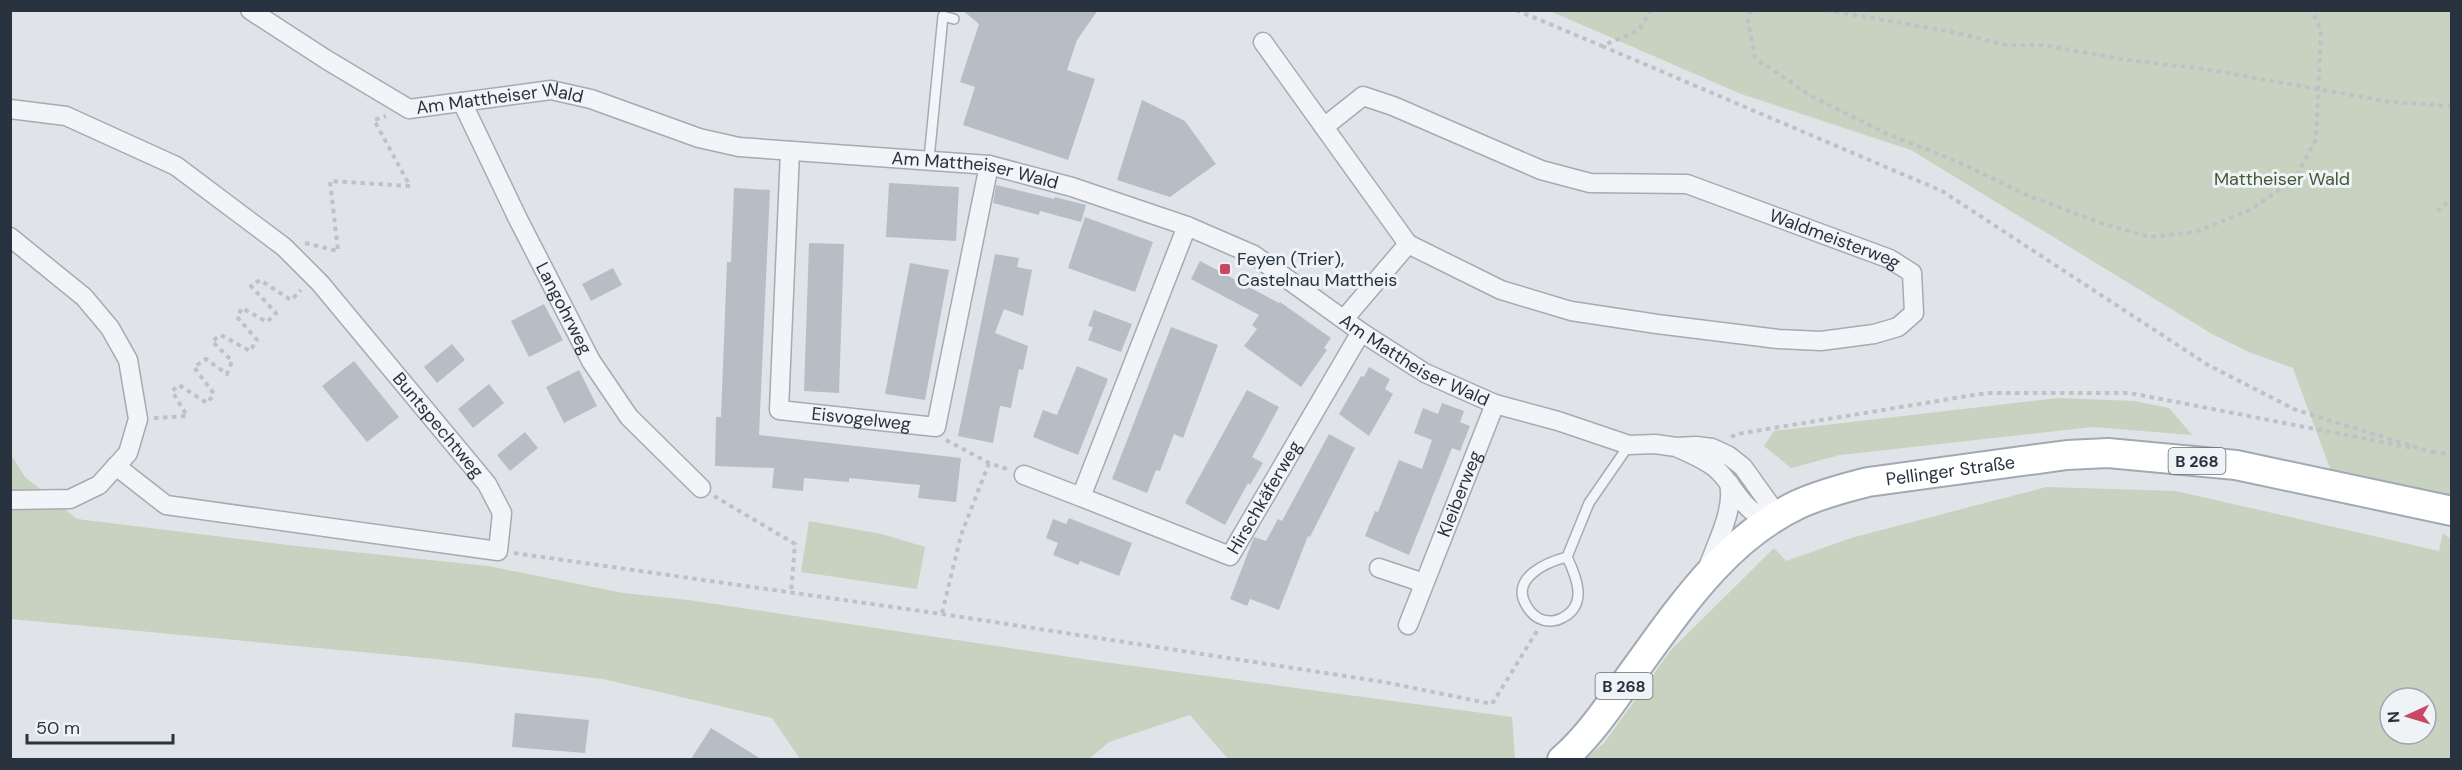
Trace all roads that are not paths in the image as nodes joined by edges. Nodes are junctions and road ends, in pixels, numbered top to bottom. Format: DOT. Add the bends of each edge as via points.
graph roads {
  1 [pos="250,10"];
  2 [pos="954,19"];
  3 [pos="1263,42"];
  4 [pos="462,102"];
  5 [pos="10,109"];
  6 [pos="1324,127"];
  7 [pos="790,151"];
  8 [pos="929,159"];
  9 [pos="989,165"];
  10 [pos="1187,226"];
  11 [pos="10,237"];
  12 [pos="1408,244"];
  13 [pos="1344,319"];
  14 [pos="1361,332"];
  15 [pos="1495,404"];
  16 [pos="1629,445"];
  17 [pos="1676,447"];
  18 [pos="116,466"];
  19 [pos="1024,474"];
  20 [pos="1729,483"];
  21 [pos="701,488"];
  22 [pos="1081,497"];
  23 [pos="10,500"];
  24 [pos="2451,511"];
  25 [pos="1778,516"];
  26 [pos="1567,557"];
  27 [pos="1379,568"];
  28 [pos="1704,579"];
  29 [pos="1424,583"];
  30 [pos="1408,625"];
  31 [pos="1562,759"];
  1 -- 4 [label="street, Am Mattheiser Wald" via="409,109"];
  2 -- 8 [label="lane" via="943,16"];
  3 -- 6 [label="street, Waldmeisterweg"];
  4 -- 7 [label="street, Am Mattheiser Wald" via="551,90 591,99 699,138 738,147"];
  4 -- 21 [label="street, Langohrweg" via="591,361 629,417"];
  5 -- 18 [label="street, Buntspechtweg" via="66,116 176,166 284,247 320,283 487,484 502,513 498,551 166,505"];
  6 -- 12 [label="street, Waldmeisterweg"];
  6 -- 12 [label="street, Waldmeisterweg" via="1363,96 1541,170 1590,183 1687,184 1890,259 1912,273 1914,313 1898,327 1821,341 1658,324 1571,311 1501,290"];
  7 -- 8 [label="street, Am Mattheiser Wald"];
  7 -- 9 [label="street, Eisvogelweg" via="778,410 936,428"];
  8 -- 9 [label="street, Am Mattheiser Wald"];
  9 -- 10 [label="street, Am Mattheiser Wald" via="1072,187"];
  10 -- 13 [label="street, Am Mattheiser Wald" via="1254,255"];
  10 -- 22 [label="street"];
  11 -- 18 [label="street" via="84,297 110,328 128,360 138,419 128,453"];
  12 -- 13 [label="street"];
  13 -- 14 [label="street, Am Mattheiser Wald"];
  14 -- 15 [label="street, Am Mattheiser Wald" via="1425,373"];
  14 -- 22 [label="street, Hirschkäferweg" via="1230,555"];
  15 -- 16 [label="street, Am Mattheiser Wald"];
  15 -- 29 [label="street, Kleiberweg"];
  16 -- 17 [label="street, Am Mattheiser Wald"];
  16 -- 26 [label="lane" via="1589,503"];
  17 -- 20 [label="street, Am Mattheiser Wald" via="1716,468"];
  17 -- 25 [label="street, Am Mattheiser Wald" via="1712,448 1729,456 1743,467"];
  18 -- 23 [label="street" via="99,485 70,499"];
  19 -- 22 [label="street, Hirschkäferweg"];
  20 -- 25 [label="street, Am Mattheiser Wald" via="1751,512 1768,518"];
  20 -- 28 [label="street" via="1729,514"];
  24 -- 25 [label="main road, Pellinger Straße / B 268" via="2236,465 2108,453 1868,482 1819,496"];
  25 -- 28 [label="main road, Pellinger Straße / B 268" via="1734,548"];
  26 -- 26 [label="lane" via="1538,568 1523,589 1524,603 1543,620 1557,621 1569,615 1577,604 1579,590"];
  27 -- 29 [label="street"];
  28 -- 31 [label="main road, Pellinger Straße / B 268" via="1596,723"];
  29 -- 30 [label="street, Kleiberweg"];
}
